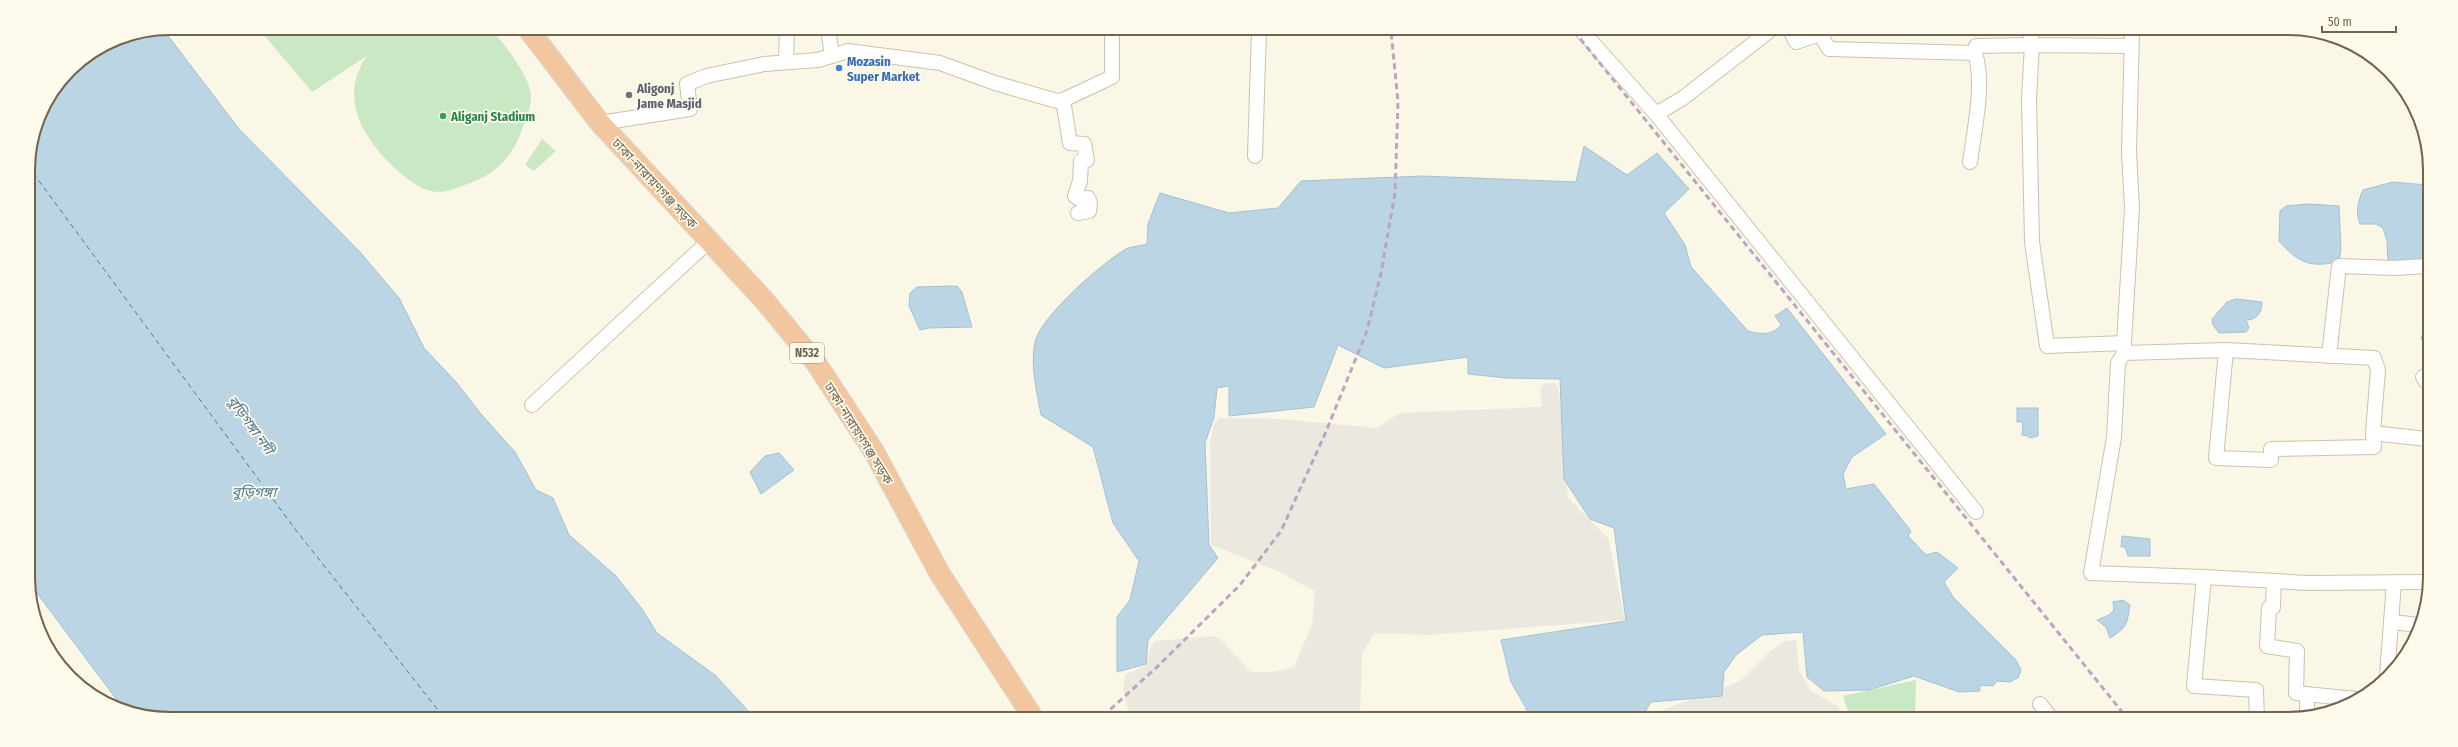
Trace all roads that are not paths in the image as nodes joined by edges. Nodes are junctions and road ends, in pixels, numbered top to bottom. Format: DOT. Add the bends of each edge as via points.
graph roads {
  1 [pos="533,35"];
  2 [pos="787,35"];
  3 [pos="829,35"];
  4 [pos="1112,35"];
  5 [pos="1259,35"];
  6 [pos="1586,35"];
  7 [pos="1764,35"];
  8 [pos="1792,35"];
  9 [pos="1817,35"];
  10 [pos="1821,35"];
  11 [pos="2031,39"];
  12 [pos="2132,39"];
  13 [pos="1976,46"];
  14 [pos="832,56"];
  15 [pos="786,62"];
  16 [pos="1063,100"];
  17 [pos="1656,114"];
  18 [pos="600,123"];
  19 [pos="1255,156"];
  20 [pos="1970,162"];
  21 [pos="1078,213"];
  22 [pos="709,241"];
  23 [pos="2423,266"];
  24 [pos="2124,348"];
  25 [pos="2226,350"];
  26 [pos="2329,356"];
  27 [pos="532,406"];
  28 [pos="2373,433"];
  29 [pos="2423,439"];
  30 [pos="1976,512"];
  31 [pos="2204,577"];
  32 [pos="2274,581"];
  33 [pos="2394,582"];
  34 [pos="2423,582"];
  35 [pos="2391,622"];
  36 [pos="2414,624"];
  37 [pos="2388,667"];
  38 [pos="2307,696"];
  39 [pos="2346,698"];
  40 [pos="2040,704"];
  41 [pos="2307,710"];
  42 [pos="1029,712"];
  43 [pos="2046,712"];
  44 [pos="2257,712"];
  1 -- 18 [label="highway, ঢাকা-নারায়ণগঞ্জ সড়ক / N532"];
  2 -- 15 [label="street"];
  3 -- 14 [label="street"];
  4 -- 16 [label="street" via="1112,77"];
  5 -- 19 [label="street"];
  6 -- 17 [label="street"];
  7 -- 17 [label="street" via="1683,98"];
  8 -- 9 [label="street" via="1796,42"];
  10 -- 20 [label="street" via="1829,49 1975,53 1978,63 1977,101"];
  11 -- 12 [label="street"];
  11 -- 13 [label="street"];
  11 -- 24 [label="street" via="2029,98 2032,242 2047,346"];
  12 -- 24 [label="street" via="2129,152 2132,208"];
  14 -- 15 [label="street" via="818,60"];
  14 -- 16 [label="street" via="848,51 940,63 995,83 1057,101"];
  15 -- 18 [label="street" via="706,76 687,84 690,109"];
  16 -- 21 [label="street" via="1070,143 1084,144 1087,151 1087,160 1081,161 1076,196 1079,200 1088,198 1089,211"];
  17 -- 30 [label="street"];
  18 -- 22 [label="highway, ঢাকা-নারায়ণগঞ্জ সড়ক / N532"];
  22 -- 27 [label="street"];
  22 -- 42 [label="highway, ঢাকা-নারায়ণগঞ্জ সড়ক / N532" via="764,300 816,364 873,450 940,574"];
  23 -- 26 [label="street" via="2339,266"];
  24 -- 25 [label="street"];
  24 -- 31 [label="street" via="2118,363 2114,437 2091,573"];
  25 -- 26 [label="street"];
  25 -- 28 [label="street" via="2216,458 2271,460 2271,449 2374,447"];
  26 -- 28 [label="street" via="2374,358 2377,364"];
  28 -- 29 [label="street"];
  31 -- 32 [label="street"];
  31 -- 44 [label="street" via="2194,686 2256,690"];
  32 -- 33 [label="street"];
  32 -- 38 [label="street" via="2273,607 2269,608 2267,646 2298,651 2296,693"];
  33 -- 34 [label="street"];
  33 -- 35 [label="street"];
  35 -- 36 [label="street"];
  35 -- 37 [label="street"];
  38 -- 39 [label="street"];
  38 -- 41 [label="street"];
  40 -- 43 [label="street"];
}
